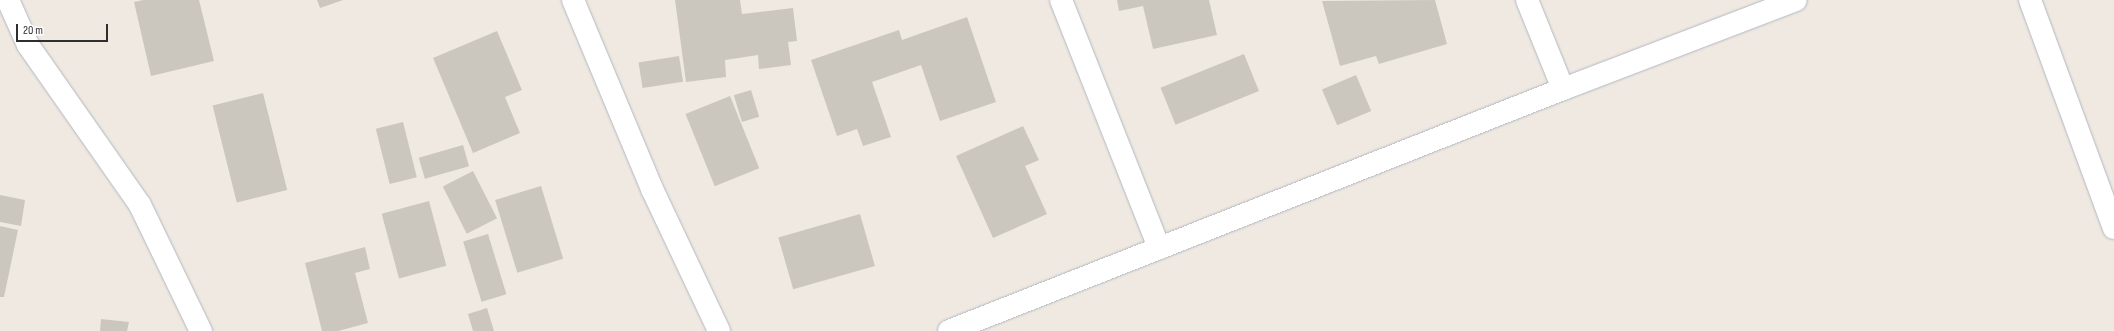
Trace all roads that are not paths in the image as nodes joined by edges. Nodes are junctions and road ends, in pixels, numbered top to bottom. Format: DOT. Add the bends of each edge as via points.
graph roads {
  1 [pos="8,0"];
  2 [pos="573,0"];
  3 [pos="1061,0"];
  4 [pos="1527,0"];
  5 [pos="1796,0"];
  6 [pos="2030,0"];
  7 [pos="1563,89"];
  8 [pos="2114,228"];
  9 [pos="1159,248"];
  10 [pos="201,331"];
  11 [pos="719,331"];
  12 [pos="949,331"];
  1 -- 10 [label="street" via="28,45 140,205"];
  2 -- 11 [label="street" via="652,189"];
  3 -- 9 [label="street"];
  4 -- 7 [label="street"];
  5 -- 7 [label="street"];
  6 -- 8 [label="street"];
  7 -- 9 [label="street"];
  9 -- 12 [label="street"];
}
